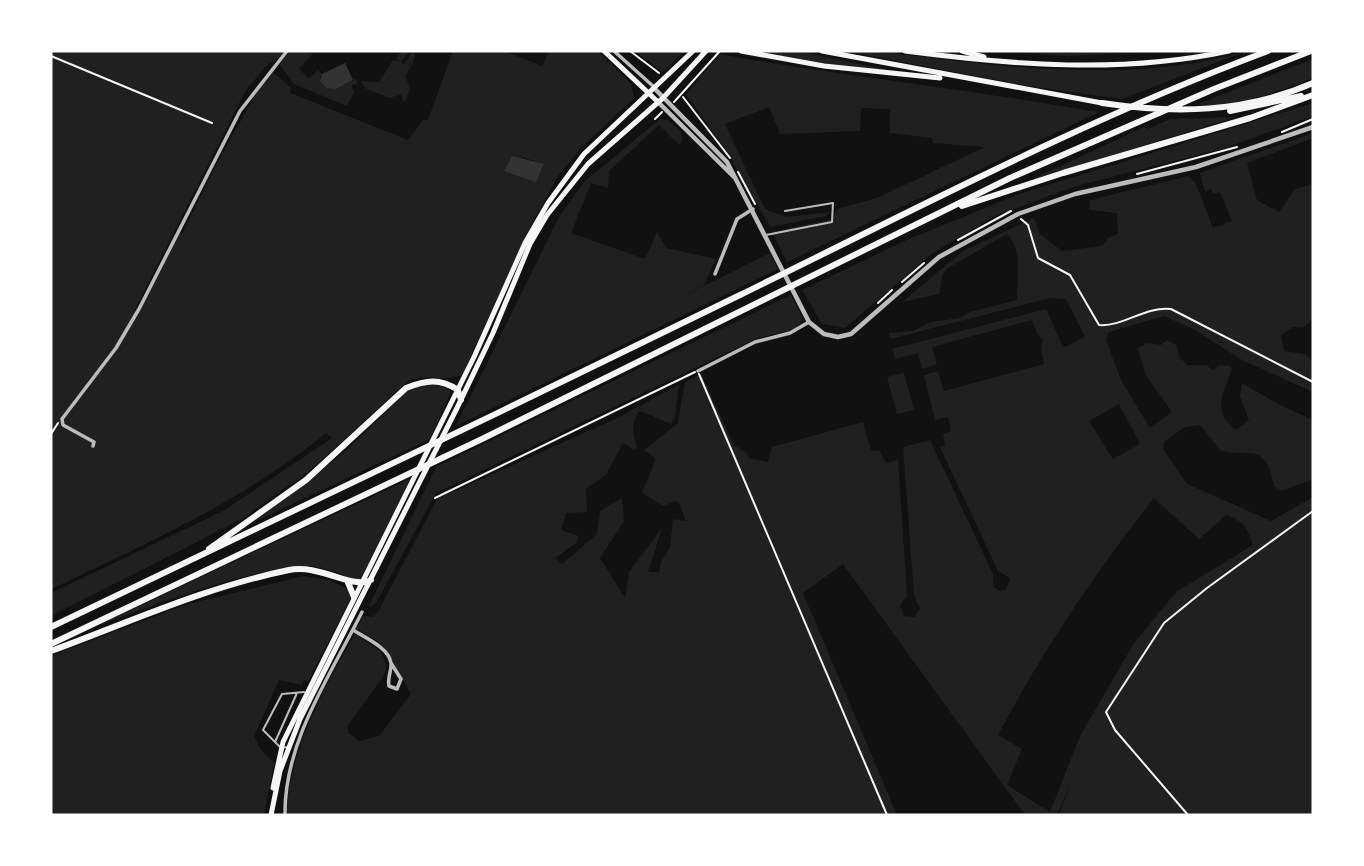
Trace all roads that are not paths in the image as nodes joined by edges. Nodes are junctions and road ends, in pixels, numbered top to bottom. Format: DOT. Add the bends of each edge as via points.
graph roads {
  1 [pos="287,51"];
  2 [pos="604,51"];
  3 [pos="614,51"];
  4 [pos="706,51"];
  5 [pos="741,51"];
  6 [pos="822,51"];
  7 [pos="905,51"];
  8 [pos="962,51"];
  9 [pos="1229,51"];
  10 [pos="1268,51"];
  11 [pos="1311,51"];
  12 [pos="692,52"];
  13 [pos="997,61"];
  14 [pos="961,79"];
  15 [pos="1313,83"];
  16 [pos="652,91"];
  17 [pos="1313,93"];
  18 [pos="660,100"];
  19 [pos="1102,103"];
  20 [pos="1193,111"];
  21 [pos="1313,127"];
  22 [pos="753,209"];
  23 [pos="950,209"];
  24 [pos="785,211"];
  25 [pos="765,235"];
  26 [pos="715,274"];
  27 [pos="808,322"];
  28 [pos="698,371"];
  29 [pos="458,390"];
  30 [pos="461,400"];
  31 [pos="93,446"];
  32 [pos="200,557"];
  33 [pos="371,579"];
  34 [pos="347,580"];
  35 [pos="360,584"];
  36 [pos="354,597"];
  37 [pos="362,612"];
  38 [pos="51,626"];
  39 [pos="353,630"];
  40 [pos="51,644"];
  41 [pos="51,651"];
  42 [pos="391,663"];
  43 [pos="298,692"];
  44 [pos="309,694"];
  45 [pos="275,742"];
  46 [pos="289,747"];
  47 [pos="281,748"];
  48 [pos="270,815"];
  49 [pos="285,815"];
  1 -- 31 [label="street" via="240,111 121,338 62,419 64,425 94,442"];
  2 -- 16 [label="main road"];
  3 -- 16 [label="street"];
  4 -- 18 [label="main road"];
  5 -- 14 [label="main road" via="824,66"];
  6 -- 14 [label="main road"];
  7 -- 13 [label="main road"];
  8 -- 13 [label="main road"];
  9 -- 13 [label="main road" via="1121,65"];
  10 -- 32 [label="highway" via="1008,163"];
  11 -- 23 [label="highway" via="1102,136"];
  12 -- 16 [label="main road"];
  14 -- 19 [label="main road"];
  15 -- 20 [label="highway" via="1246,104"];
  16 -- 18 [label="main road"];
  16 -- 29 [label="main road" via="584,154 559,185 525,243"];
  17 -- 20 [label="highway" via="1241,110"];
  17 -- 23 [label="highway" via="1250,118"];
  18 -- 22 [label="street" via="739,183"];
  18 -- 30 [label="main road" via="588,164 547,215"];
  19 -- 20 [label="highway"];
  21 -- 27 [label="street" via="1196,167 1075,194 1018,214 939,257 858,331 831,336"];
  22 -- 25 [label="street"];
  22 -- 26 [label="street" via="737,219"];
  23 -- 40 [label="highway"];
  24 -- 25 [label="lane" via="833,203 834,208 832,222"];
  25 -- 27 [label="street"];
  27 -- 28 [label="street"];
  29 -- 30 [label="highway"];
  29 -- 32 [label="highway" via="438,380 407,388 306,480"];
  29 -- 35 [label="main road"];
  30 -- 33 [label="main road"];
  32 -- 38 [label="highway"];
  33 -- 35 [label="highway"];
  33 -- 44 [label="main road"];
  34 -- 35 [label="highway"];
  34 -- 36 [label="highway"];
  34 -- 41 [label="highway" via="309,568 265,575 169,605"];
  35 -- 36 [label="main road"];
  36 -- 44 [label="main road"];
  37 -- 39 [label="street"];
  39 -- 42 [label="street" via="378,646"];
  39 -- 49 [label="street" via="293,754"];
  42 -- 42 [label="street" via="388,682 397,689 401,680"];
  43 -- 44 [label="lane"];
  43 -- 45 [label="lane"];
  43 -- 45 [label="lane" via="282,694 263,730"];
  44 -- 46 [label="main road"];
  44 -- 47 [label="main road"];
  45 -- 47 [label="lane"];
  46 -- 47 [label="lane"];
  46 -- 48 [label="main road"];
  47 -- 48 [label="main road"];
}
